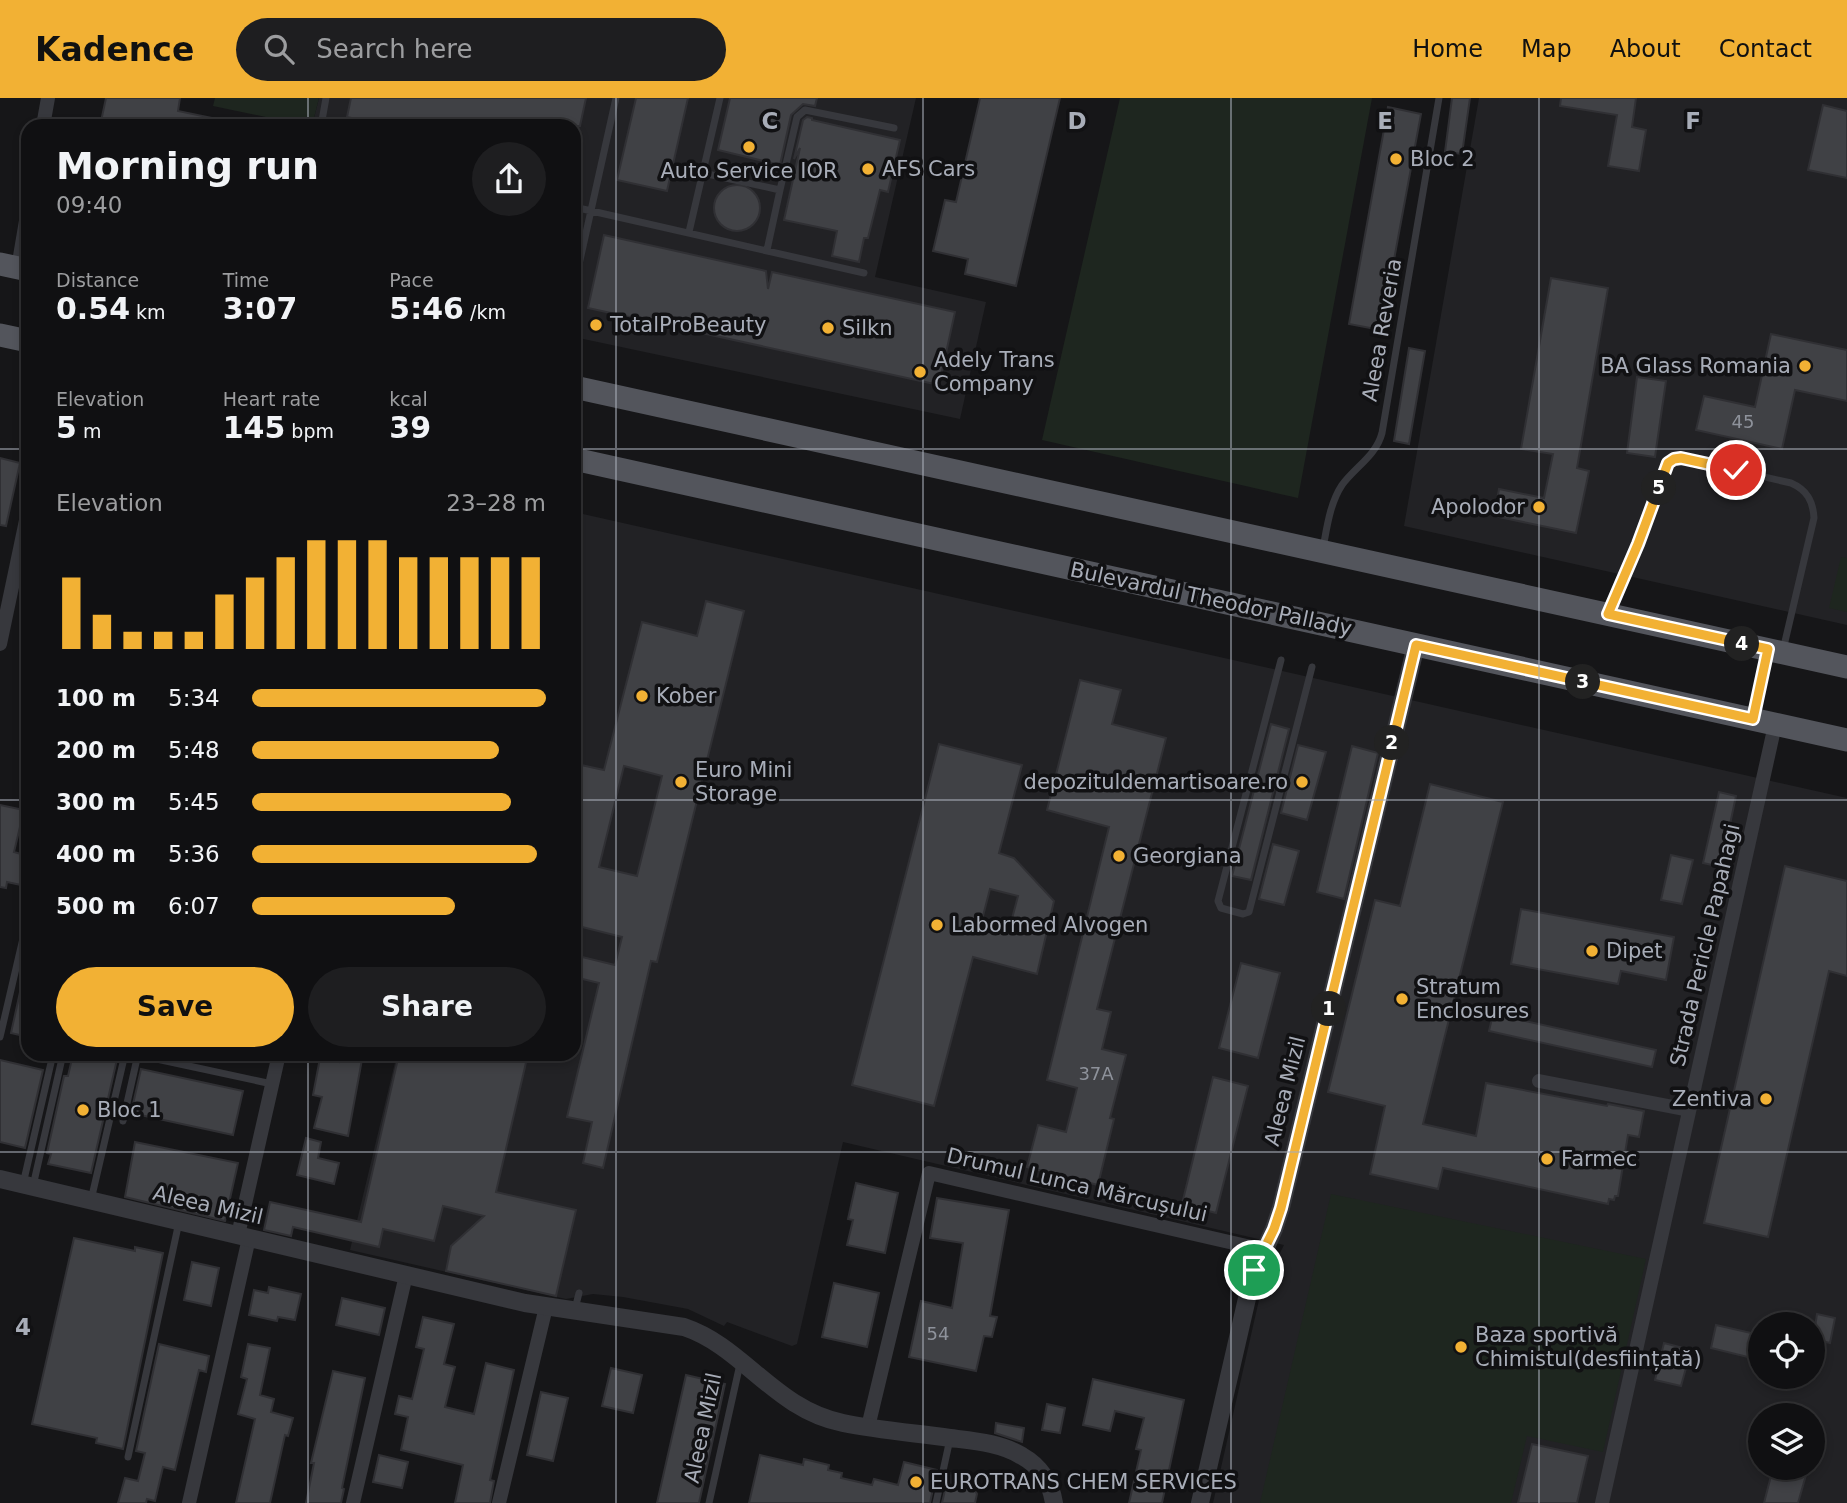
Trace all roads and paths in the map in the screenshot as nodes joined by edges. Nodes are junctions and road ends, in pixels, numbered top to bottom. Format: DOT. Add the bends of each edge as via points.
graph roads {
  1 [pos="48,98"];
  2 [pos="326,98"];
  3 [pos="616,98"];
  4 [pos="720,98"];
  5 [pos="1439,98"];
  6 [pos="44,119"];
  7 [pos="322,119"];
  8 [pos="894,128"];
  9 [pos="703,173"];
  10 [pos="780,190"];
  11 [pos="581,209"];
  12 [pos="591,211"];
  13 [pos="690,232"];
  14 [pos="21,241"];
  15 [pos="767,250"];
  16 [pos="581,255"];
  17 [pos="15,268"];
  18 [pos="864,273"];
  19 [pos="0,335"];
  20 [pos="21,340"];
  21 [pos="581,389"];
  22 [pos="581,461"];
  23 [pos="21,544"];
  24 [pos="1322,552"];
  25 [pos="1608,614"];
  26 [pos="0,644"];
  27 [pos="1416,645"];
  28 [pos="1775,651"];
  29 [pos="1281,660"];
  30 [pos="1312,667"];
  31 [pos="1847,667"];
  32 [pos="1764,722"];
  33 [pos="1847,740"];
  34 [pos="21,947"];
  35 [pos="0,1037"];
  36 [pos="52,1061"];
  37 [pos="62,1061"];
  38 [pos="123,1061"];
  39 [pos="136,1061"];
  40 [pos="169,1061"];
  41 [pos="277,1061"];
  42 [pos="1539,1081"];
  43 [pos="272,1084"];
  44 [pos="1689,1110"];
  45 [pos="123,1121"];
  46 [pos="0,1179"];
  47 [pos="28,1186"];
  48 [pos="91,1201"];
  49 [pos="179,1222"];
  50 [pos="244,1237"];
  51 [pos="1265,1250"];
  52 [pos="406,1275"];
  53 [pos="579,1293"];
  54 [pos="547,1307"];
  55 [pos="574,1311"];
  56 [pos="740,1363"];
  57 [pos="868,1427"];
  58 [pos="950,1438"];
  59 [pos="128,1457"];
  60 [pos="189,1503"];
  61 [pos="353,1503"];
  62 [pos="499,1503"];
  63 [pos="709,1503"];
  64 [pos="936,1503"];
  65 [pos="1054,1503"];
  66 [pos="1200,1503"];
  67 [pos="1602,1503"];
  1 -- 6 [label="street"];
  2 -- 7 [label="lane"];
  3 -- 12 [label="lane"];
  4 -- 9 [label="lane"];
  5 -- 24 [label="lane, Aleea Reveria" via="1380,442 1339,491"];
  8 -- 10 [label="lane" via="805,110 797,117"];
  9 -- 10 [label="lane"];
  9 -- 13 [label="lane"];
  10 -- 15 [label="lane"];
  11 -- 12 [label="lane"];
  12 -- 13 [label="lane"];
  12 -- 16 [label="lane"];
  13 -- 15 [label="lane"];
  14 -- 17 [label="street"];
  15 -- 18 [label="lane"];
  19 -- 20 [label="main road"];
  21 -- 24 [label="main road"];
  22 -- 27 [label="main road, Bulevardul Theodor Pallady"];
  23 -- 26 [label="street"];
  24 -- 25 [label="main road"];
  25 -- 28 [label="main road"];
  25 -- 28 [label="lane" via="1668,463 1674,459 1693,461 1791,483 1809,496 1814,518"];
  27 -- 32 [label="main road, Bulevardul Theodor Pallady"];
  27 -- 51 [label="street, Aleea Mizil" via="1281,1208"];
  28 -- 31 [label="main road"];
  28 -- 32 [label="path"];
  29 -- 30 [label="lane" via="1218,901 1221,908 1243,914 1249,912"];
  32 -- 33 [label="main road, Bulevardul Theodor Pallady"];
  32 -- 44 [label="street, Strada Pericle Papahagi"];
  34 -- 35 [label="lane"];
  36 -- 47 [label="lane"];
  37 -- 47 [label="lane"];
  38 -- 48 [label="lane"];
  39 -- 45 [label="lane"];
  40 -- 43 [label="lane"];
  41 -- 43 [label="street"];
  42 -- 44 [label="street"];
  43 -- 50 [label="street"];
  44 -- 67 [label="street, Strada Pericle Papahagi"];
  46 -- 47 [label="street, Aleea Mizil"];
  47 -- 48 [label="street, Aleea Mizil"];
  48 -- 49 [label="street, Aleea Mizil"];
  49 -- 50 [label="street, Aleea Mizil"];
  49 -- 59 [label="lane"];
  50 -- 52 [label="street, Aleea Mizil"];
  50 -- 60 [label="street"];
  51 -- 57 [label="street, Drumul Lunca Mărcușului" via="929,1173"];
  51 -- 66 [label="street, Aleea Mizil" via="1251,1281"];
  52 -- 54 [label="street, Aleea Mizil"];
  52 -- 61 [label="street"];
  53 -- 55 [label="lane"];
  54 -- 55 [label="street, Aleea Mizil"];
  54 -- 62 [label="street"];
  55 -- 56 [label="street, Aleea Mizil" via="684,1328 705,1336"];
  56 -- 57 [label="street, Aleea Mizil" via="800,1407 827,1419"];
  56 -- 63 [label="lane, Aleea Mizil"];
  57 -- 58 [label="street, Aleea Mizil"];
  58 -- 64 [label="lane"];
  58 -- 65 [label="street, Aleea Mizil" via="995,1445 1023,1456 1046,1479"];
}
